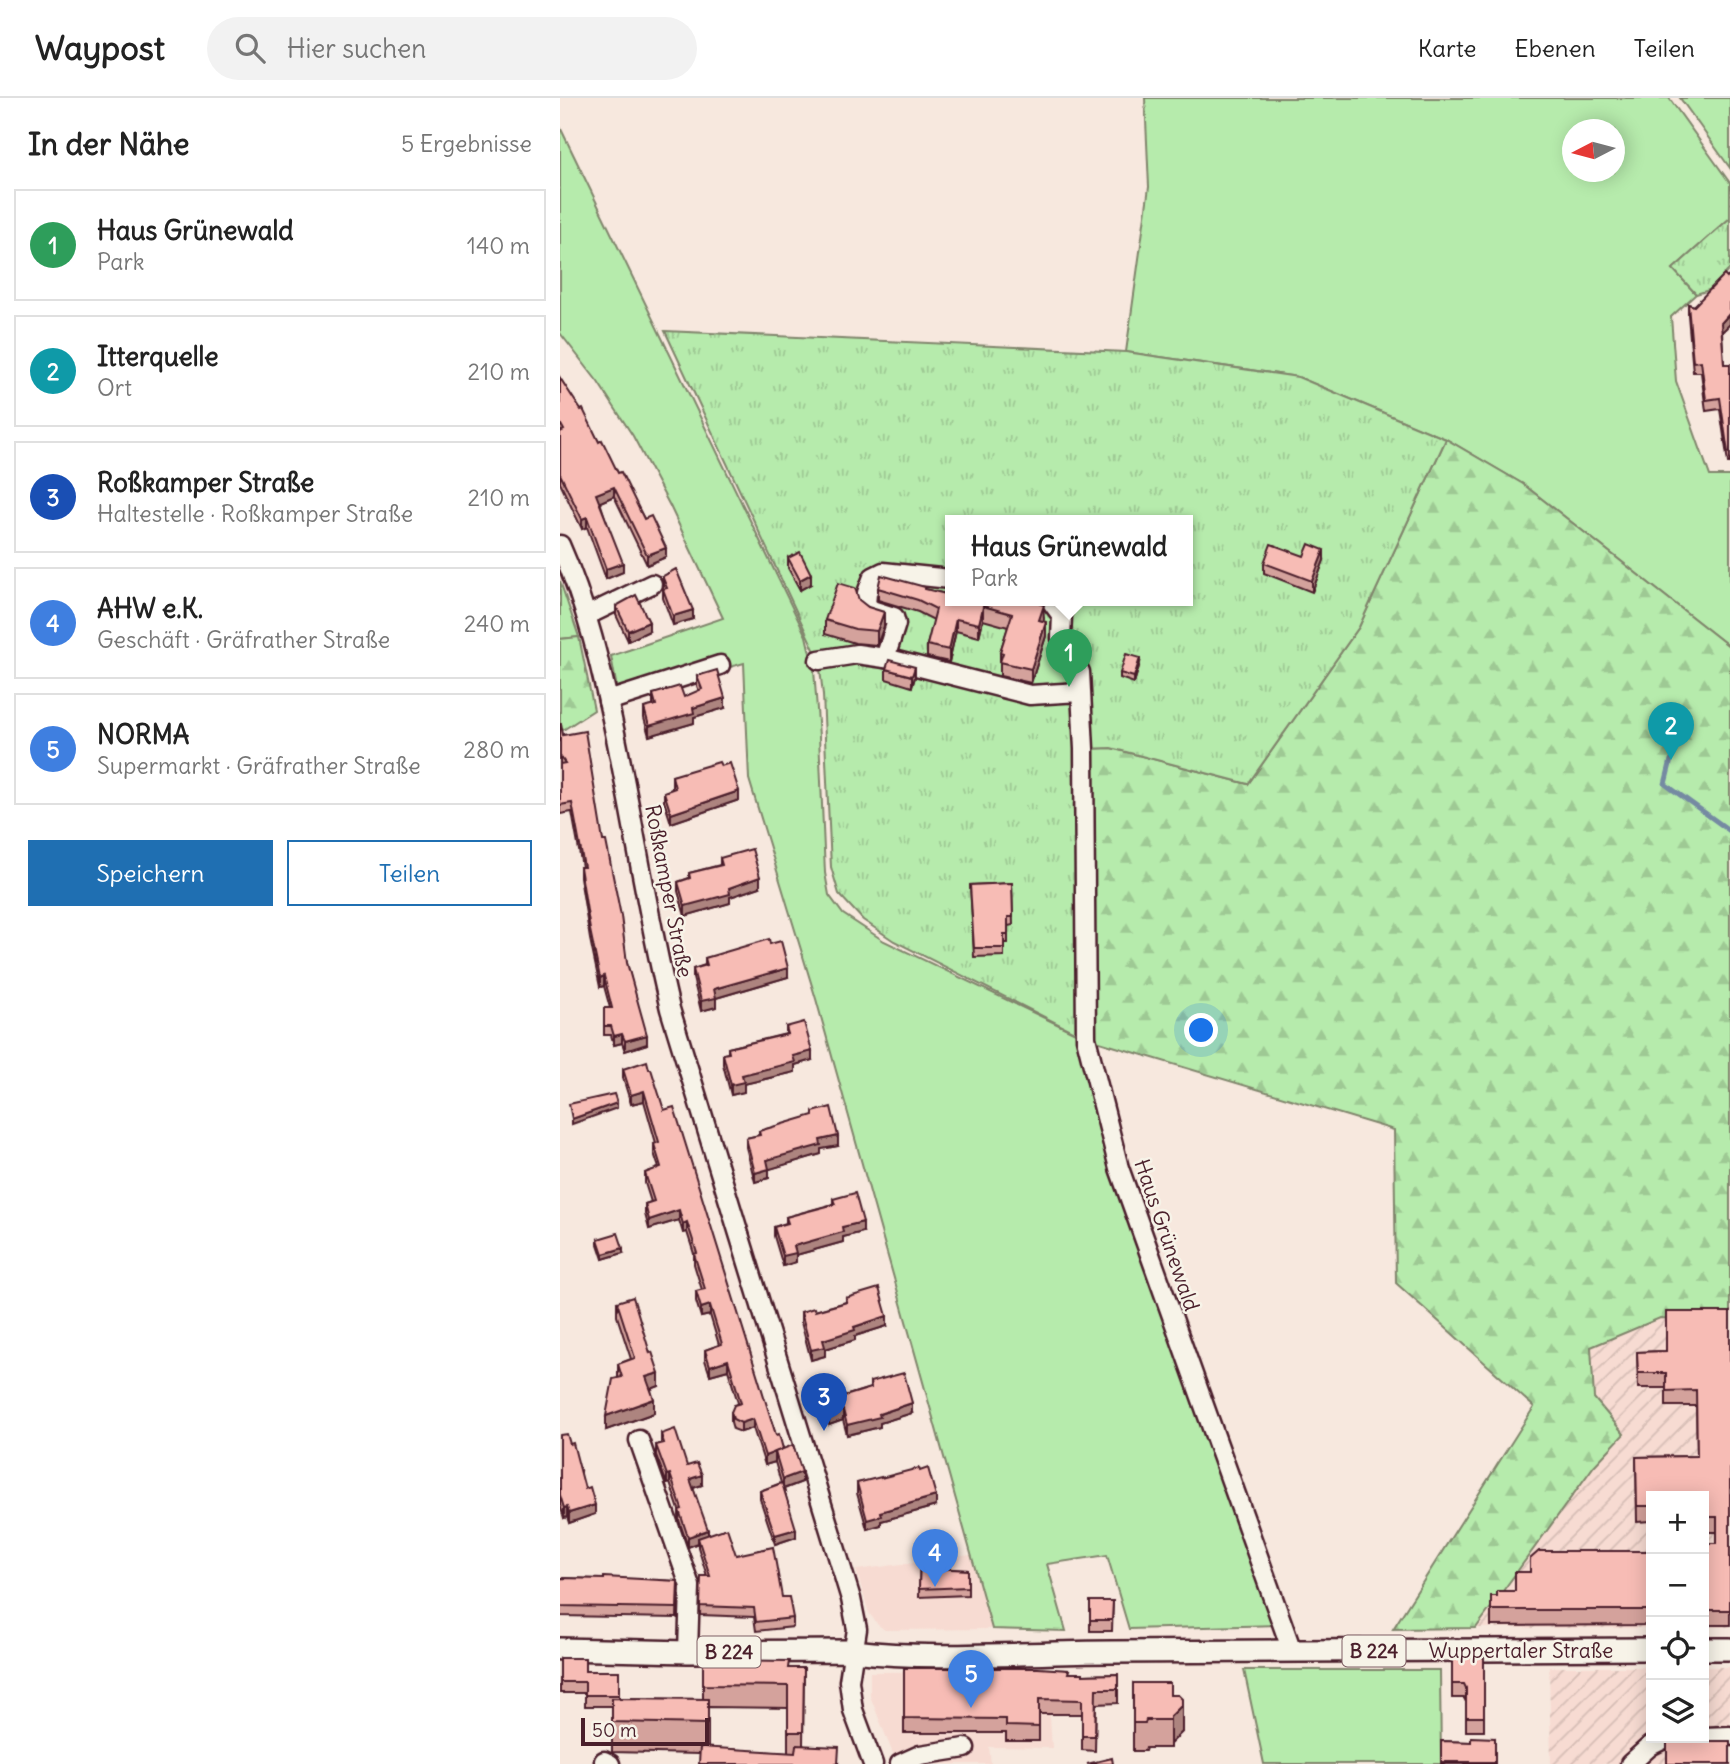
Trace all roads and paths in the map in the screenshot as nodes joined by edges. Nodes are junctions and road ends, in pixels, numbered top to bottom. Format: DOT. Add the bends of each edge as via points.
graph roads {
  1 [pos="560,545"];
  2 [pos="945,578"];
  3 [pos="652,584"];
  4 [pos="1056,609"];
  5 [pos="588,615"];
  6 [pos="885,658"];
  7 [pos="819,660"];
  8 [pos="720,665"];
  9 [pos="1080,692"];
  10 [pos="608,701"];
  11 [pos="639,1440"];
  12 [pos="560,1649"];
  13 [pos="1709,1649"];
  14 [pos="1730,1649"];
  15 [pos="1646,1650"];
  16 [pos="853,1651"];
  17 [pos="1292,1651"];
  18 [pos="688,1652"];
  19 [pos="1730,1736"];
  20 [pos="1709,1737"];
  21 [pos="1656,1743"];
  22 [pos="965,1748"];
  23 [pos="873,1764"];
  24 [pos="900,1764"];
  25 [pos="1630,1764"];
  1 -- 5 [label="street, Roßkamper Straße"];
  2 -- 6 [label="street" via="883,572 873,577 866,605 894,617 896,624"];
  3 -- 5 [label="street"];
  4 -- 9 [label="street, Haus Grünewald" via="1061,638 1080,672"];
  5 -- 10 [label="street, Roßkamper Straße"];
  6 -- 7 [label="street" via="857,654"];
  6 -- 9 [label="street" via="1030,695"];
  8 -- 10 [label="street"];
  9 -- 17 [label="street, Haus Grünewald" via="1086,1038 1119,1168"];
  10 -- 16 [label="street, Roßkamper Straße" via="667,998 851,1599 857,1629"];
  11 -- 18 [label="street" via="690,1586"];
  12 -- 18 [label="main road, B 224"];
  13 -- 14 [label="main road"];
  15 -- 17 [label="main road, Wuppertaler Straße / B 224"];
  16 -- 17 [label="main road, Wuppertaler Straße / B 224" via="933,1655"];
  16 -- 18 [label="main road, B 224"];
  16 -- 23 [label="street, Roßkamper Straße" via="849,1681 853,1710"];
  19 -- 20 [label="street"];
  21 -- 25 [label="street"];
  22 -- 24 [label="street" via="920,1755"];
}
